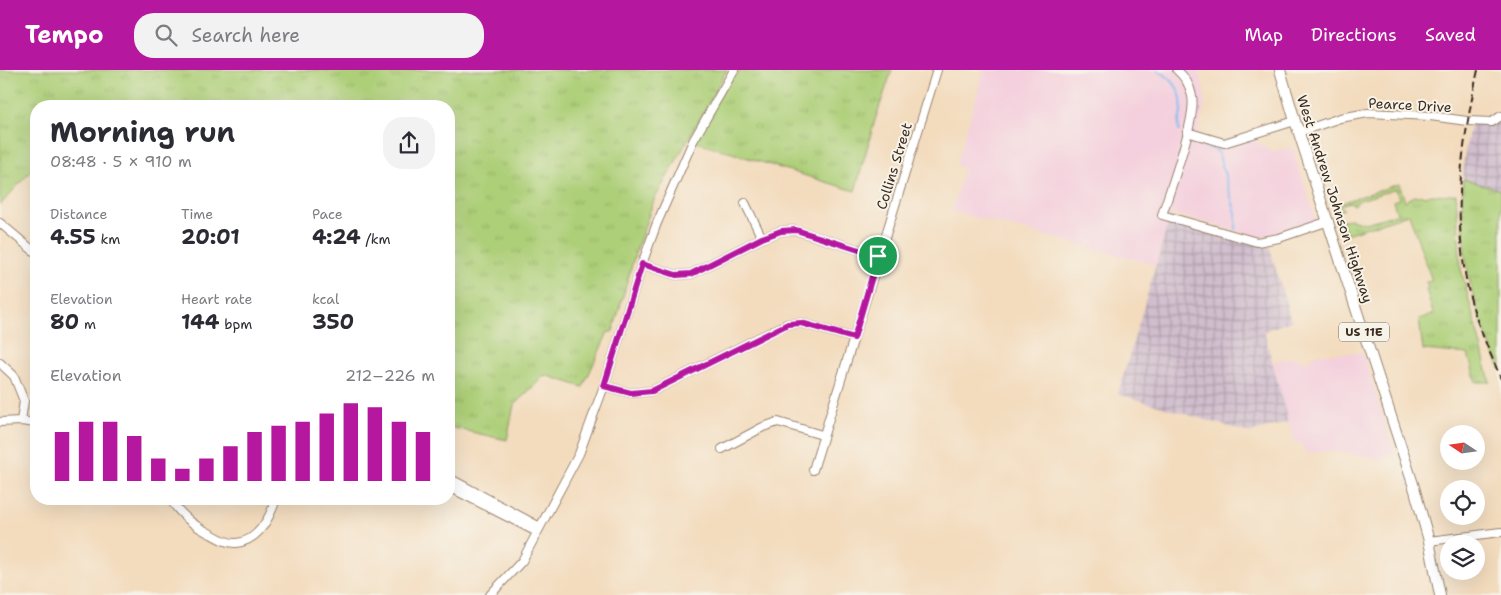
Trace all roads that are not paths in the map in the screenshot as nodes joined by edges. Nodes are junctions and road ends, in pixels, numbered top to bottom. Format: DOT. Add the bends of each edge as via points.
graph roads {
  1 [pos="734,70"];
  2 [pos="937,70"];
  3 [pos="1177,70"];
  4 [pos="1280,70"];
  5 [pos="1501,116"];
  6 [pos="1295,121"];
  7 [pos="1187,132"];
  8 [pos="1299,132"];
  9 [pos="745,203"];
  10 [pos="1329,221"];
  11 [pos="0,223"];
  12 [pos="762,238"];
  13 [pos="30,248"];
  14 [pos="878,256"];
  15 [pos="642,264"];
  16 [pos="854,338"];
  17 [pos="0,363"];
  18 [pos="604,386"];
  19 [pos="21,421"];
  20 [pos="0,422"];
  21 [pos="30,422"];
  22 [pos="822,435"];
  23 [pos="722,449"];
  24 [pos="812,470"];
  25 [pos="455,483"];
  26 [pos="455,489"];
  27 [pos="467,492"];
  28 [pos="174,505"];
  29 [pos="273,505"];
  30 [pos="538,529"];
  31 [pos="1501,532"];
  32 [pos="1429,541"];
  33 [pos="490,595"];
  34 [pos="1440,595"];
  1 -- 15 [label="street" via="693,141"];
  2 -- 14 [label="street, Collins Street"];
  3 -- 7 [label="street" via="1184,76 1192,96"];
  4 -- 6 [label="main road, West Andrew Johnson Highway / US 11E"];
  5 -- 8 [label="street, Pearce Drive" via="1492,122 1368,114 1340,118"];
  6 -- 7 [label="street" via="1224,143"];
  6 -- 8 [label="main road, West Andrew Johnson Highway / US 11E"];
  7 -- 10 [label="street" via="1162,215 1257,242"];
  8 -- 10 [label="main road, West Andrew Johnson Highway / US 11E"];
  9 -- 12 [label="street"];
  10 -- 32 [label="main road, West Andrew Johnson Highway / US 11E"];
  11 -- 13 [label="street"];
  12 -- 14 [label="street" via="796,230"];
  12 -- 15 [label="street" via="691,274 676,275"];
  14 -- 16 [label="street, Collins Street"];
  15 -- 18 [label="street"];
  16 -- 18 [label="street" via="801,323 788,324 652,391 631,393"];
  16 -- 22 [label="street, Collins Street"];
  17 -- 19 [label="street" via="14,376 24,401"];
  18 -- 30 [label="street" via="579,454"];
  19 -- 20 [label="street"];
  19 -- 21 [label="street"];
  22 -- 23 [label="street" via="778,422"];
  22 -- 24 [label="street, Collins Street"];
  25 -- 27 [label="street"];
  26 -- 27 [label="street"];
  27 -- 30 [label="street"];
  28 -- 29 [label="street" via="195,526 222,540 236,543 253,538"];
  30 -- 33 [label="street" via="522,561"];
  31 -- 32 [label="street"];
  32 -- 34 [label="main road, West Andrew Johnson Highway / US 11E"];
}
